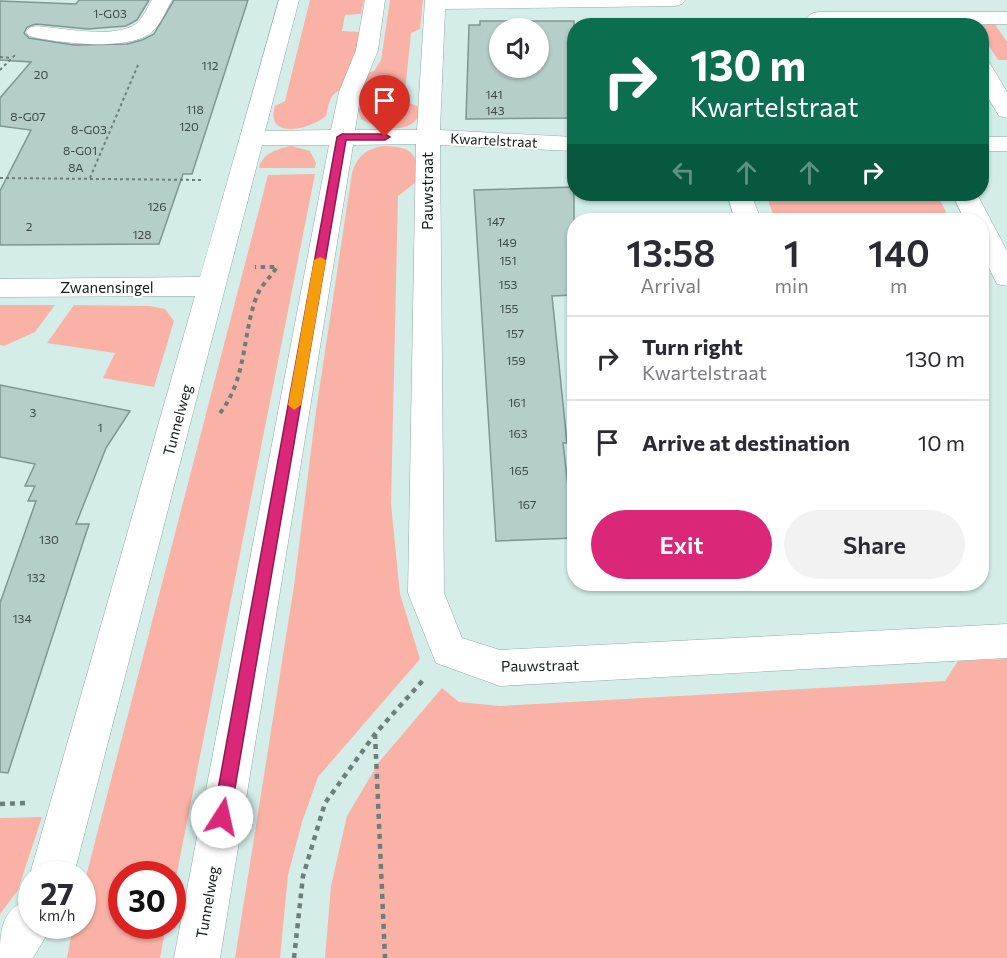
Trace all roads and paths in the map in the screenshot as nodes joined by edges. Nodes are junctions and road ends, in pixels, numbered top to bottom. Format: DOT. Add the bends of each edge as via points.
graph roads {
  1 [pos="162,0"];
  2 [pos="289,0"];
  3 [pos="375,0"];
  4 [pos="675,0"];
  5 [pos="940,0"];
  6 [pos="435,1"];
  7 [pos="951,18"];
  8 [pos="1007,18"];
  9 [pos="989,19"];
  10 [pos="146,27"];
  11 [pos="36,32"];
  12 [pos="0,57"];
  13 [pos="11,58"];
  14 [pos="989,81"];
  15 [pos="1007,111"];
  16 [pos="342,137"];
  17 [pos="428,137"];
  18 [pos="253,138"];
  19 [pos="567,144"];
  20 [pos="989,144"];
  21 [pos="1007,144"];
  22 [pos="0,178"];
  23 [pos="90,178"];
  24 [pos="240,179"];
  25 [pos="989,242"];
  26 [pos="1007,277"];
  27 [pos="213,286"];
  28 [pos="0,288"];
  29 [pos="1007,641"];
  30 [pos="449,651"];
  31 [pos="375,734"];
  32 [pos="56,861"];
  33 [pos="197,958"];
  34 [pos="294,958"];
  35 [pos="385,958"];
  1 -- 10 [label="street"];
  2 -- 18 [label="street, Tunnelweg"];
  3 -- 16 [label="street, Tunnelweg" via="367,50 350,92"];
  4 -- 6 [label="street"];
  5 -- 7 [label="street"];
  6 -- 17 [label="street"];
  8 -- 9 [label="street"];
  10 -- 11 [label="street" via="121,37"];
  10 -- 23 [label="path" via="152,29"];
  12 -- 13 [label="path"];
  14 -- 15 [label="street"];
  16 -- 17 [label="street, Kwartelstraat"];
  16 -- 18 [label="street"];
  16 -- 33 [label="street, Tunnelweg"];
  17 -- 19 [label="street, Kwartelstraat"];
  17 -- 30 [label="street, Pauwstraat" via="426,592"];
  18 -- 24 [label="street, Tunnelweg"];
  20 -- 21 [label="street"];
  22 -- 23 [label="path"];
  23 -- 24 [label="path"];
  24 -- 27 [label="street, Tunnelweg"];
  25 -- 26 [label="street"];
  27 -- 28 [label="street, Zwanensingel"];
  27 -- 32 [label="street, Tunnelweg"];
  29 -- 30 [label="street, Pauwstraat" via="500,668"];
  30 -- 31 [label="path"];
  31 -- 34 [label="path" via="325,802 303,876"];
  31 -- 35 [label="path"];
}
